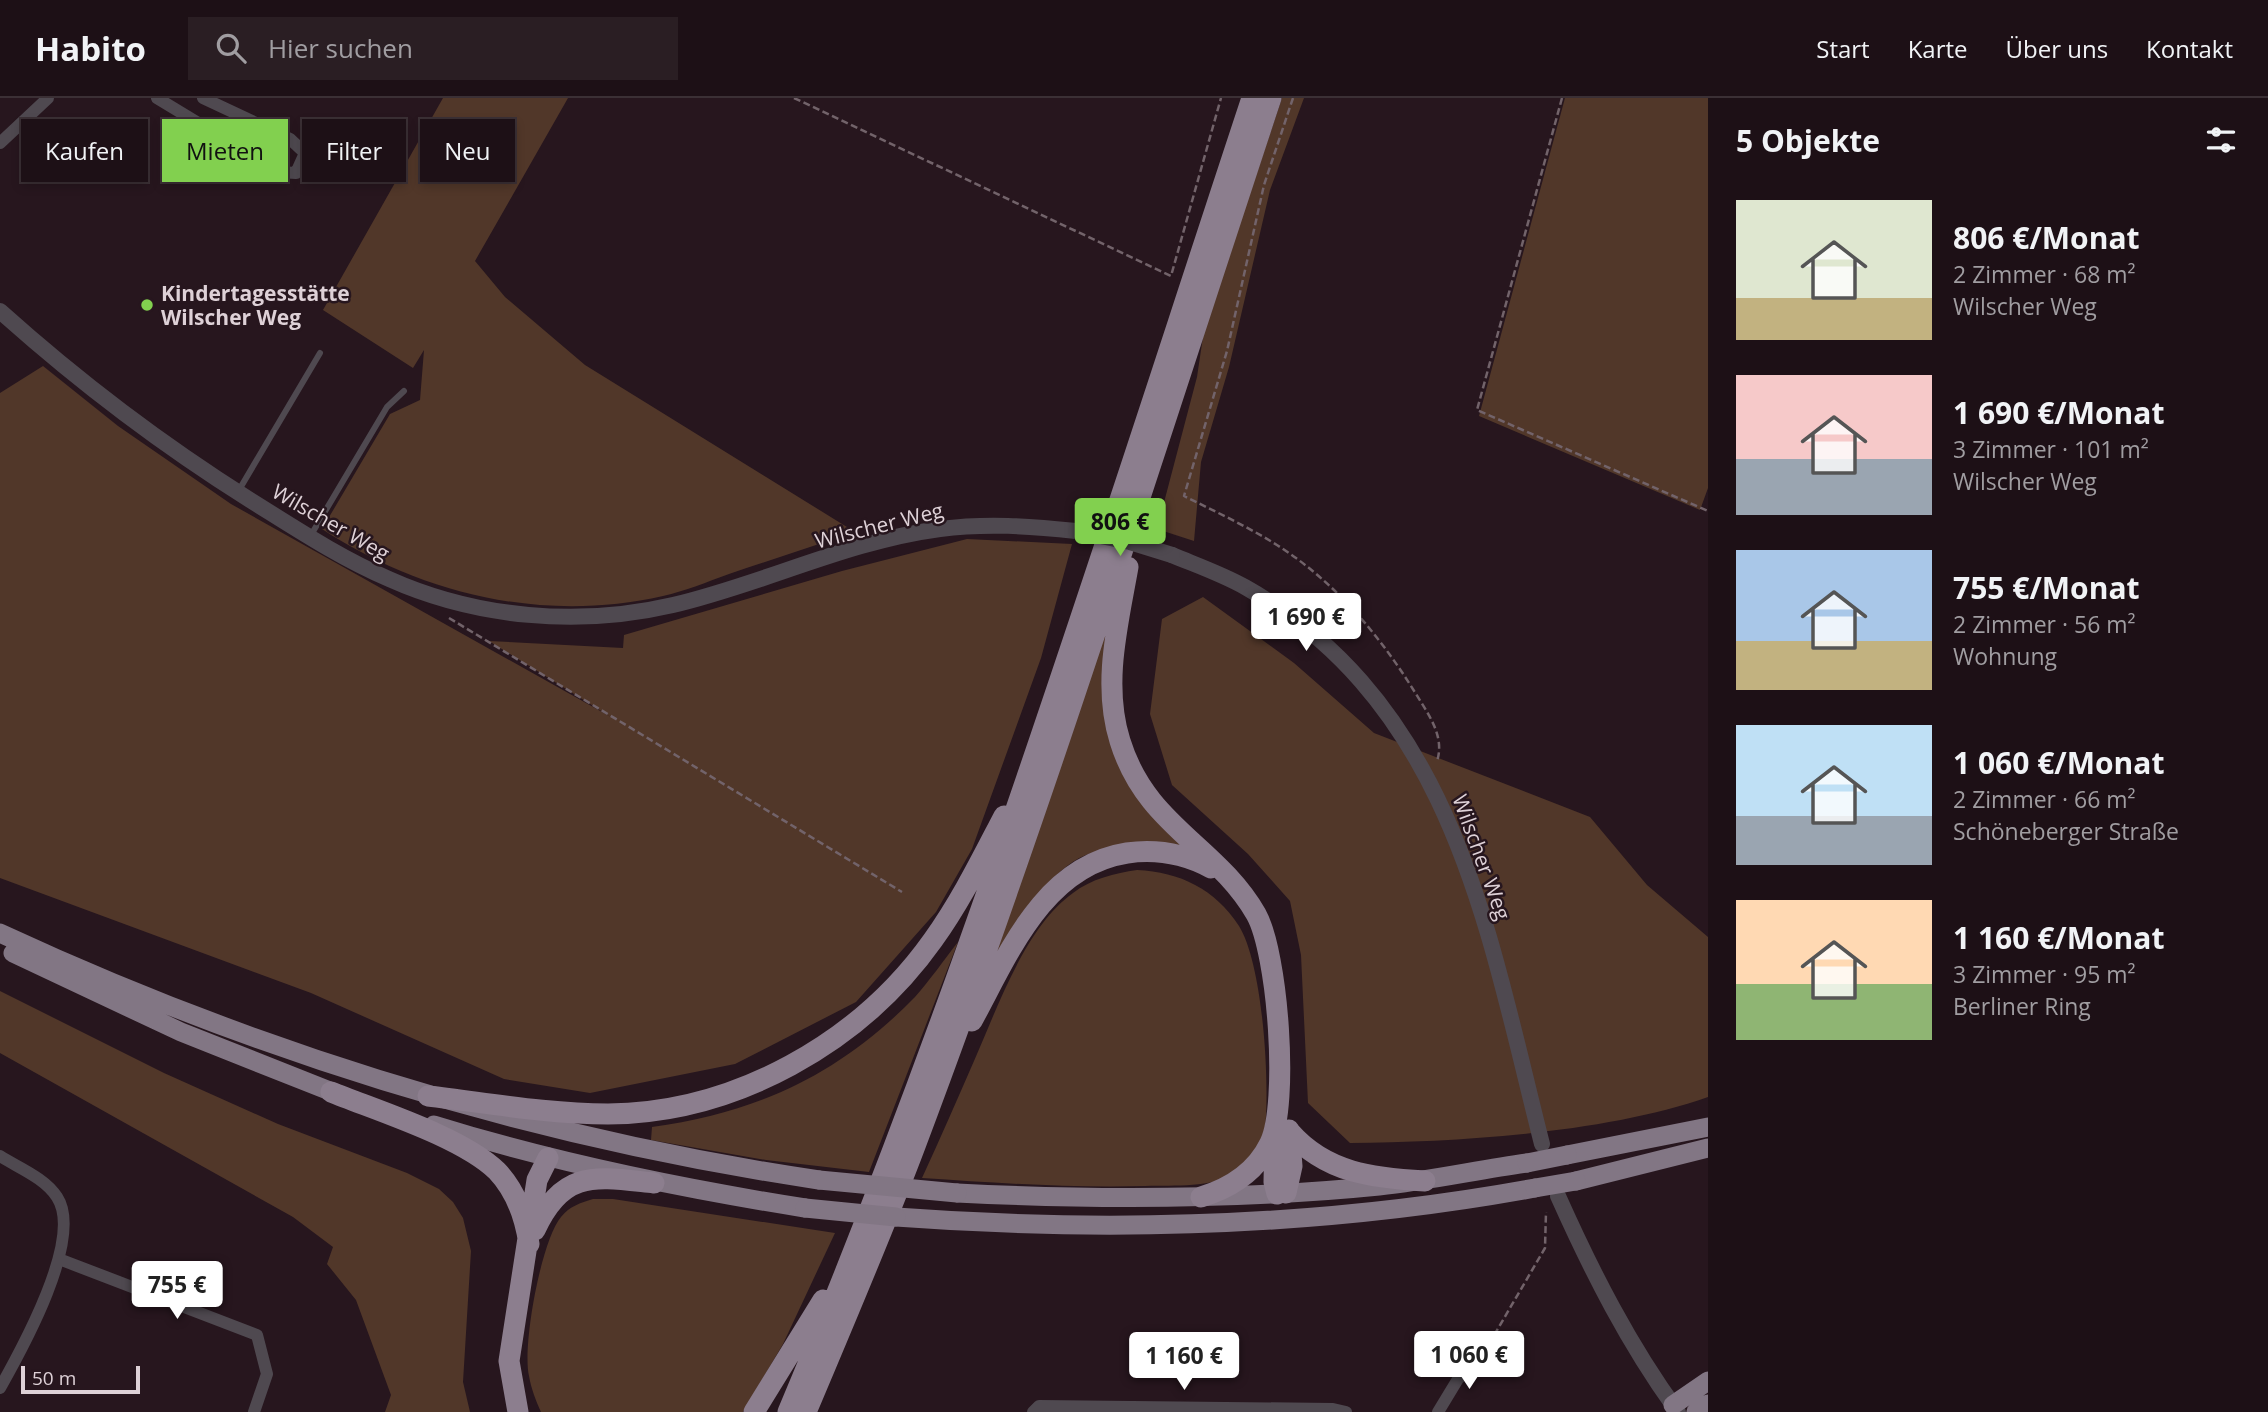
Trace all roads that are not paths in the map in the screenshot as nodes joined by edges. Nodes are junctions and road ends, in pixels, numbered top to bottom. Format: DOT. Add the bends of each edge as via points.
graph roads {
  1 [pos="48,98"];
  2 [pos="158,98"];
  3 [pos="203,98"];
  4 [pos="1252,98"];
  5 [pos="1270,98"];
  6 [pos="0,144"];
  7 [pos="0,311"];
  8 [pos="320,353"];
  9 [pos="404,390"];
  10 [pos="237,492"];
  11 [pos="1139,499"];
  12 [pos="310,537"];
  13 [pos="1041,742"];
  14 [pos="1235,884"];
  15 [pos="0,933"];
  16 [pos="0,946"];
  17 [pos="940,1078"];
  18 [pos="331,1092"];
  19 [pos="428,1096"];
  20 [pos="1708,1127"];
  21 [pos="1282,1131"];
  22 [pos="590,1139"];
  23 [pos="1542,1144"];
  24 [pos="1707,1148"];
  25 [pos="0,1156"];
  26 [pos="548,1158"];
  27 [pos="1425,1181"];
  28 [pos="654,1183"];
  29 [pos="1282,1196"];
  30 [pos="1201,1197"];
  31 [pos="1553,1200"];
  32 [pos="1309,1219"];
  33 [pos="1249,1223"];
  34 [pos="864,1228"];
  35 [pos="529,1244"];
  36 [pos="59,1259"];
  37 [pos="1481,1356"];
  38 [pos="1708,1381"];
  39 [pos="0,1388"];
  40 [pos="1708,1404"];
  41 [pos="518,1407"];
  42 [pos="1676,1408"];
  43 [pos="254,1412"];
  44 [pos="754,1412"];
  45 [pos="788,1412"];
  46 [pos="806,1412"];
  47 [pos="1033,1412"];
  48 [pos="1346,1412"];
  49 [pos="1438,1412"];
  50 [pos="1696,1412"];
  1 -- 6 [label="street"];
  2 -- 3 [label="street" via="279,172 296,173 305,153 290,139"];
  4 -- 13 [label="highway"];
  5 -- 11 [label="highway"];
  7 -- 10 [label="street, Wilscher Weg" via="101,397"];
  8 -- 10 [label="lane"];
  9 -- 12 [label="lane" via="387,407"];
  10 -- 12 [label="street, Wilscher Weg"];
  11 -- 14 [label="highway" via="1112,671 1117,729 1128,762 1150,801"];
  11 -- 17 [label="highway"];
  12 -- 23 [label="street, Wilscher Weg, bridge" via="369,570 424,593 491,610 575,617 671,606 877,543 938,529 999,525 1076,531 1130,542 1244,586 1308,631 1365,685 1411,749 1448,817 1497,968"];
  13 -- 19 [label="highway" via="933,941 899,983 860,1020 816,1052 717,1097 664,1109 610,1114"];
  13 -- 34 [label="highway" via="961,972"];
  14 -- 17 [label="highway" via="1201,863 1161,852 1116,855 1078,871 1060,884 1027,923"];
  14 -- 21 [label="highway" via="1256,915 1269,948"];
  15 -- 19 [label="main road" via="229,1028"];
  16 -- 18 [label="main road" via="143,1016"];
  17 -- 46 [label="highway"];
  18 -- 26 [label="main road"];
  18 -- 35 [label="highway" via="483,1160 514,1195"];
  19 -- 22 [label="main road"];
  20 -- 27 [label="main road, bridge"];
  21 -- 27 [label="highway" via="1334,1166 1376,1177"];
  21 -- 29 [label="highway" via="1274,1182"];
  21 -- 30 [label="highway" via="1253,1168 1229,1186"];
  22 -- 26 [label="main road" via="561,1146"];
  22 -- 30 [label="main road, bridge" via="819,1180 1027,1197"];
  24 -- 32 [label="main road, bridge" via="1576,1181"];
  25 -- 36 [label="street" via="48,1186 59,1199 65,1223"];
  26 -- 28 [label="main road"];
  26 -- 35 [label="highway" via="537,1180"];
  27 -- 29 [label="main road"];
  28 -- 33 [label="main road, bridge" via="805,1208 944,1221 1096,1227"];
  28 -- 35 [label="highway" via="596,1177 576,1182 562,1189 548,1206"];
  29 -- 30 [label="main road"];
  29 -- 32 [label="main road" via="1289,1209"];
  29 -- 33 [label="main road" via="1261,1219"];
  31 -- 42 [label="street" via="1612,1308"];
  32 -- 33 [label="main road"];
  34 -- 44 [label="highway"];
  34 -- 45 [label="highway"];
  35 -- 41 [label="highway" via="509,1361"];
  36 -- 39 [label="street"];
  36 -- 43 [label="street" via="257,1335 267,1374"];
  37 -- 49 [label="street" via="1458,1379"];
  38 -- 42 [label="main road"];
  40 -- 50 [label="main road"];
  47 -- 48 [label="street" via="1039,1406"];
}
